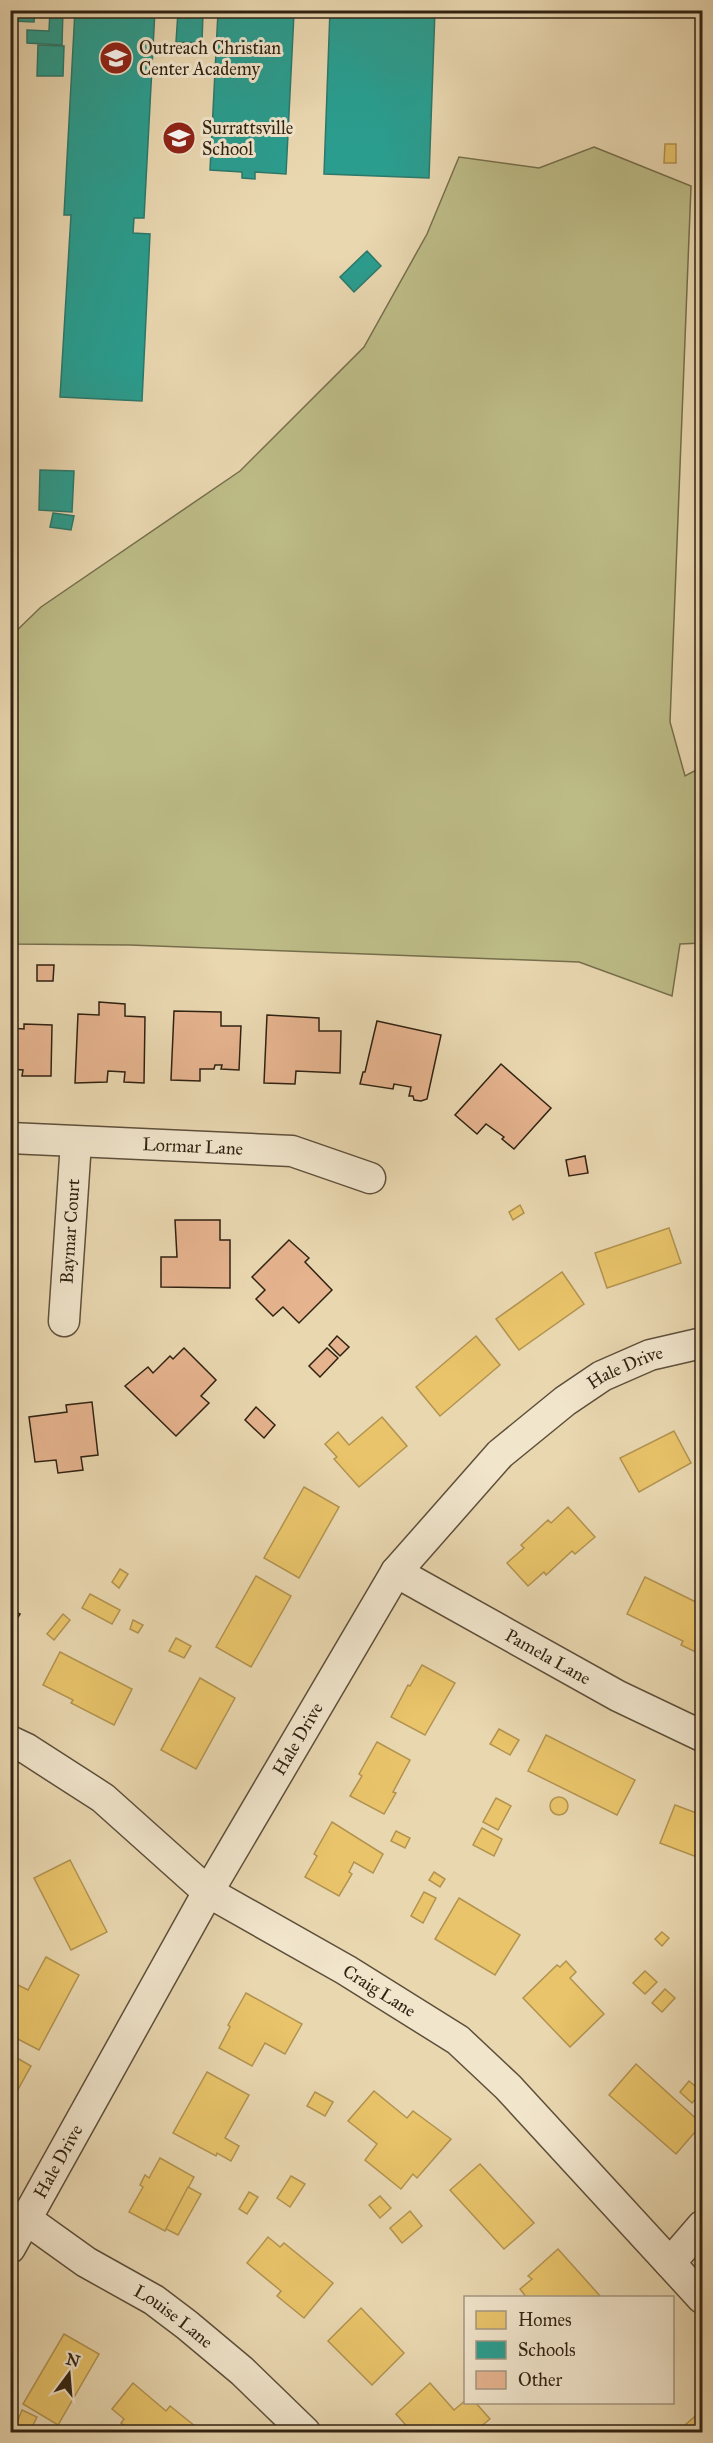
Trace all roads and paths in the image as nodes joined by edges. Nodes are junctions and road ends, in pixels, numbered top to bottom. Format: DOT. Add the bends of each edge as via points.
graph roads {
  1 [pos="10,1138"];
  2 [pos="76,1142"];
  3 [pos="370,1178"];
  4 [pos="64,1321"];
  5 [pos="702,1343"];
  6 [pos="396,1572"];
  7 [pos="702,1736"];
  8 [pos="10,1741"];
  9 [pos="208,1892"];
  10 [pos="26,2219"];
  11 [pos="702,2226"];
  12 [pos="10,2248"];
  13 [pos="670,2263"];
  14 [pos="702,2298"];
  15 [pos="304,2433"];
  1 -- 2 [label="street, Lormar Lane"];
  2 -- 3 [label="street, Lormar Lane" via="292,1151"];
  2 -- 4 [label="street, Baymar Court"];
  5 -- 6 [label="street, Hale Drive" via="650,1355 602,1376 565,1401 500,1454"];
  6 -- 7 [label="street, Pamela Lane" via="618,1696"];
  6 -- 9 [label="street, Hale Drive"];
  8 -- 9 [label="street, Craig Lane" via="103,1798"];
  9 -- 10 [label="street, Hale Drive"];
  9 -- 13 [label="street, Craig Lane" via="346,1970 458,2040 508,2087"];
  10 -- 12 [label="street, Hale Drive"];
  10 -- 15 [label="street, Louise Lane" via="187,2325 242,2371"];
  11 -- 13 [label="street"];
  13 -- 14 [label="street, Craig Lane"];
}
